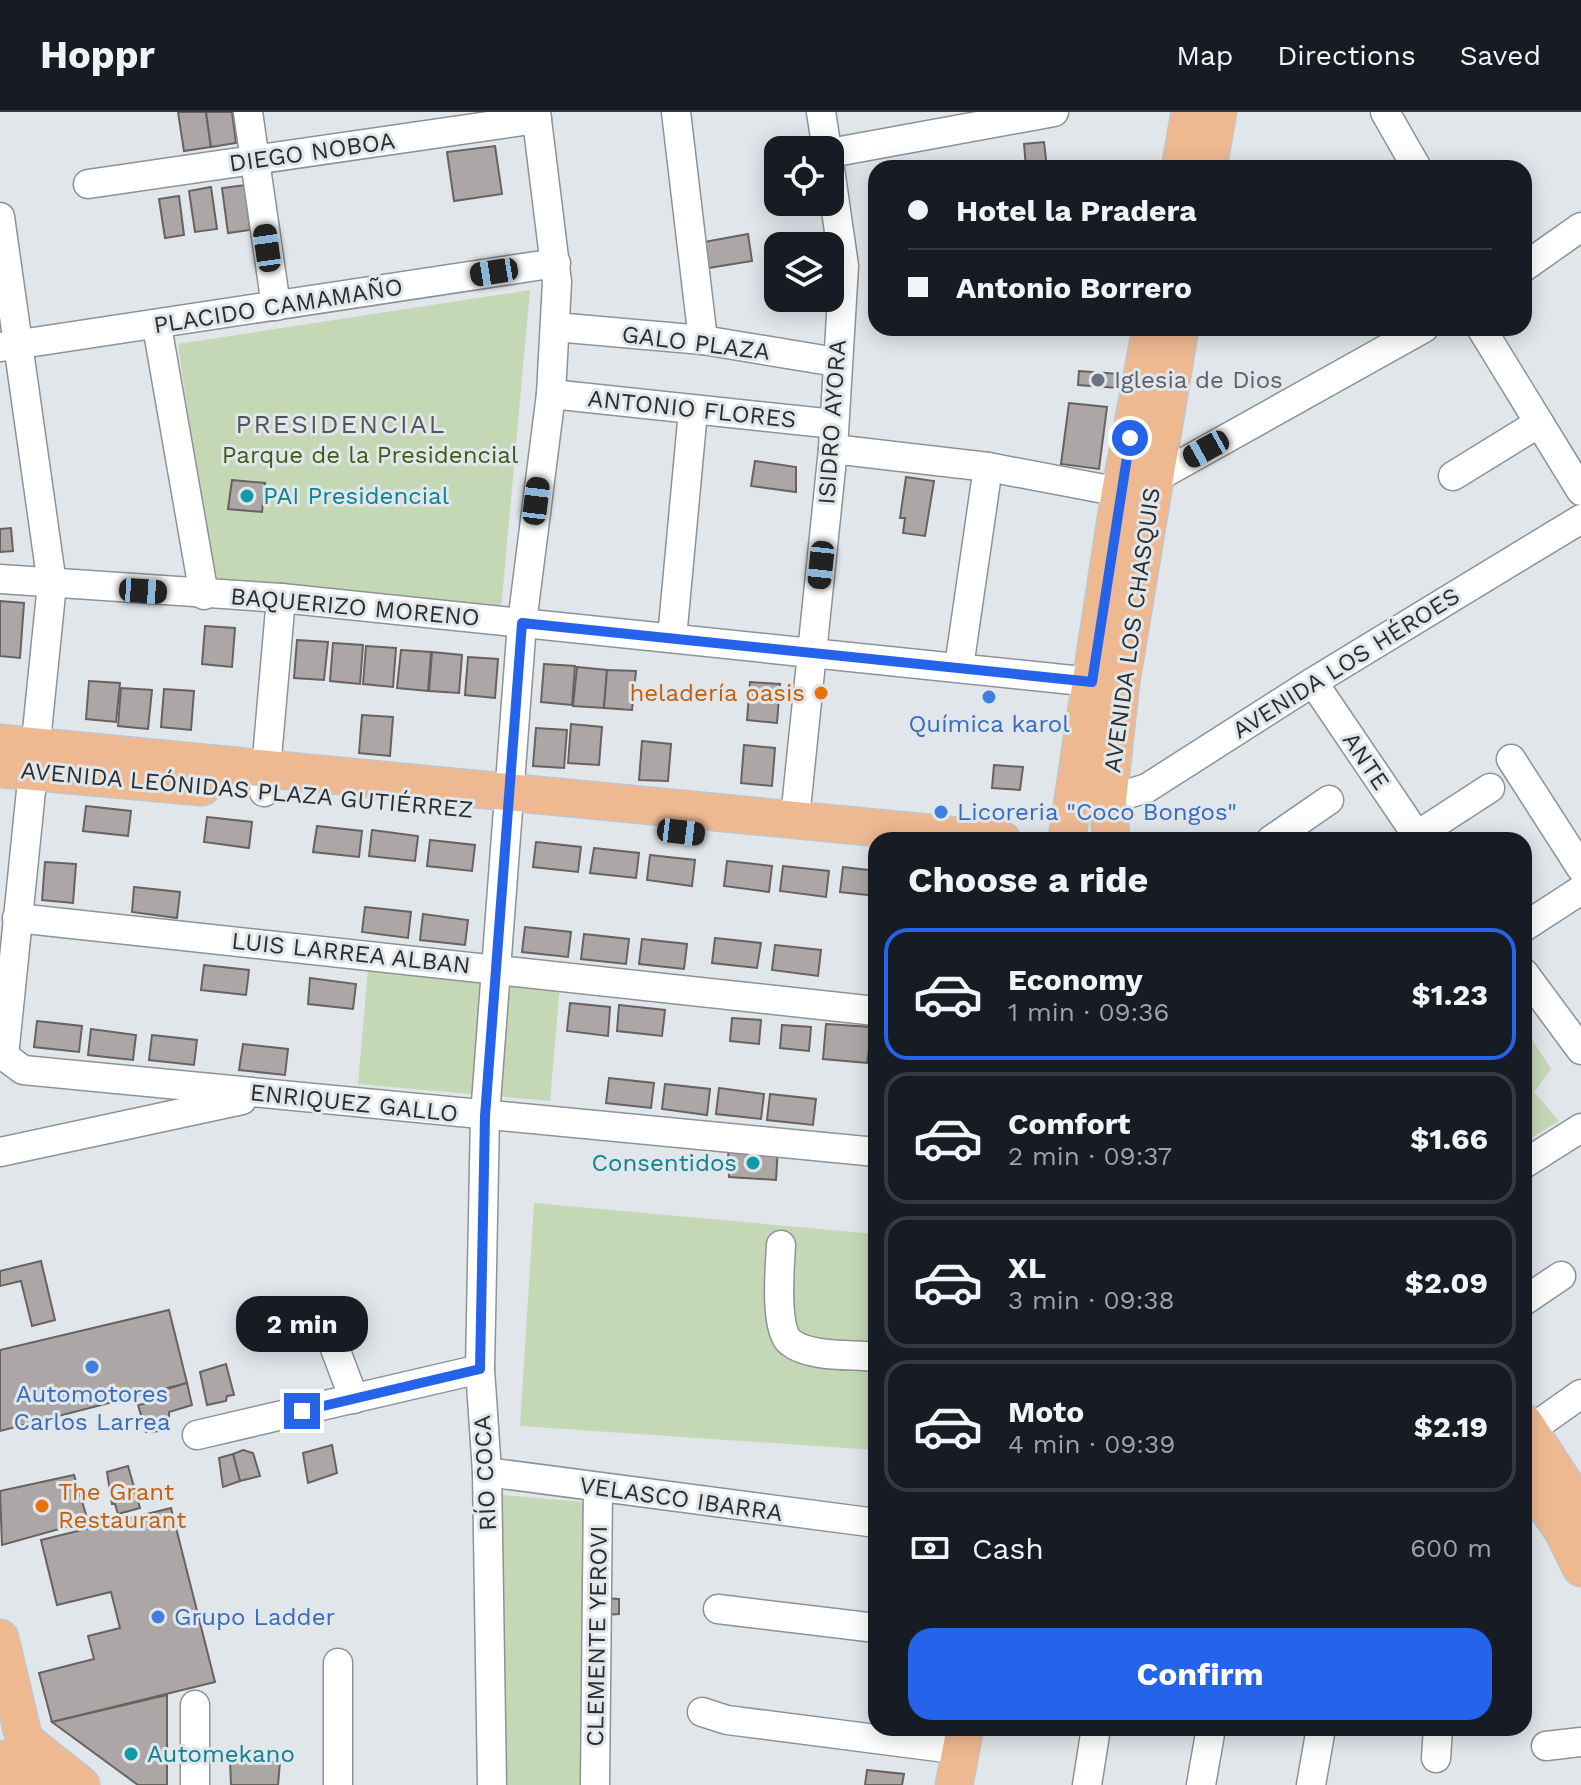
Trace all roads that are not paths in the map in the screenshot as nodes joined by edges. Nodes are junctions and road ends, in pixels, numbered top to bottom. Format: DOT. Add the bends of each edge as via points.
graph roads {
  1 [pos="248,112"];
  2 [pos="676,112"];
  3 [pos="821,112"];
  4 [pos="1054,112"];
  5 [pos="1190,112"];
  6 [pos="1218,112"];
  7 [pos="1385,112"];
  8 [pos="536,116"];
  9 [pos="826,136"];
  10 [pos="844,149"];
  11 [pos="255,160"];
  12 [pos="1181,160"];
  13 [pos="1209,160"];
  14 [pos="1412,160"];
  15 [pos="88,184"];
  16 [pos="837,216"];
  17 [pos="0,217"];
  18 [pos="1581,227"];
  19 [pos="1532,261"];
  20 [pos="556,263"];
  21 [pos="276,306"];
  22 [pos="157,326"];
  23 [pos="555,327"];
  24 [pos="1150,336"];
  25 [pos="1178,336"];
  26 [pos="1409,336"];
  27 [pos="1486,336"];
  28 [pos="703,340"];
  29 [pos="8,346"];
  30 [pos="836,362"];
  31 [pos="551,394"];
  32 [pos="693,411"];
  33 [pos="1539,423"];
  34 [pos="833,437"];
  35 [pos="988,467"];
  36 [pos="1453,476"];
  37 [pos="1136,486"];
  38 [pos="1581,491"];
  39 [pos="1581,519"];
  40 [pos="0,579"];
  41 [pos="52,584"];
  42 [pos="204,595"];
  43 [pos="281,598"];
  44 [pos="522,623"];
  45 [pos="672,638"];
  46 [pos="812,652"];
  47 [pos="959,667"];
  48 [pos="1092,682"];
  49 [pos="1313,682"];
  50 [pos="17,758"];
  51 [pos="1511,759"];
  52 [pos="265,780"];
  53 [pos="1490,788"];
  54 [pos="1124,795"];
  55 [pos="1329,800"];
  56 [pos="508,801"];
  57 [pos="795,818"];
  58 [pos="886,832"];
  59 [pos="1067,832"];
  60 [pos="1114,832"];
  61 [pos="1283,832"];
  62 [pos="1414,832"];
  63 [pos="1427,832"];
  64 [pos="868,847"];
  65 [pos="1581,868"];
  66 [pos="1581,890"];
  67 [pos="17,918"];
  68 [pos="1532,922"];
  69 [pos="498,969"];
  70 [pos="1532,984"];
  71 [pos="868,1010"];
  72 [pos="1581,1050"];
  73 [pos="270,1094"];
  74 [pos="485,1116"];
  75 [pos="1581,1128"];
  76 [pos="868,1151"];
  77 [pos="0,1152"];
  78 [pos="1532,1159"];
  79 [pos="781,1245"];
  80 [pos="1561,1276"];
  81 [pos="1532,1296"];
  82 [pos="322,1314"];
  83 [pos="868,1356"];
  84 [pos="480,1369"];
  85 [pos="1581,1394"];
  86 [pos="354,1399"];
  87 [pos="1532,1423"];
  88 [pos="1532,1434"];
  89 [pos="197,1435"];
  90 [pos="487,1472"];
  91 [pos="1532,1486"];
  92 [pos="598,1488"];
  93 [pos="1581,1509"];
  94 [pos="868,1522"];
  95 [pos="1581,1568"];
  96 [pos="718,1609"];
  97 [pos="868,1627"];
  98 [pos="0,1638"];
  99 [pos="338,1663"];
  100 [pos="195,1705"];
  101 [pos="702,1712"];
  102 [pos="868,1731"];
  103 [pos="926,1736"];
  104 [pos="1095,1736"];
  105 [pos="1210,1736"];
  106 [pos="1320,1736"];
  107 [pos="1437,1736"];
  108 [pos="963,1739"];
  109 [pos="1581,1742"];
  110 [pos="1546,1746"];
  111 [pos="14,1751"];
  112 [pos="1436,1758"];
  113 [pos="5,1785"];
  114 [pos="35,1785"];
  115 [pos="81,1785"];
  116 [pos="195,1785"];
  117 [pos="338,1785"];
  118 [pos="492,1785"];
  119 [pos="595,1785"];
  120 [pos="954,1785"];
  121 [pos="1087,1785"];
  122 [pos="1201,1785"];
  123 [pos="1311,1785"];
  1 -- 11 [label="street"];
  2 -- 28 [label="street"];
  3 -- 9 [label="street"];
  4 -- 10 [label="street"];
  5 -- 12 [label="main road"];
  6 -- 13 [label="main road"];
  7 -- 14 [label="street"];
  8 -- 11 [label="street, DIEGO NOBOA"];
  8 -- 20 [label="street, RÍO COCA"];
  11 -- 15 [label="street, DIEGO NOBOA"];
  11 -- 21 [label="street"];
  16 -- 30 [label="street, ISIDRO AYORA" via="844,266"];
  17 -- 29 [label="street"];
  18 -- 19 [label="street"];
  20 -- 21 [label="street, PLACIDO CAMAMAÑO"];
  20 -- 23 [label="street, RÍO COCA"];
  21 -- 22 [label="street, PLACIDO CAMAMAÑO"];
  22 -- 29 [label="street, PLACIDO CAMAMAÑO"];
  22 -- 42 [label="street"];
  23 -- 28 [label="street, GALO PLAZA"];
  23 -- 31 [label="street, RÍO COCA"];
  24 -- 37 [label="main road, AVENIDA LOS CHASQUIS"];
  25 -- 37 [label="main road, AVENIDA LOS CHASQUIS"];
  26 -- 37 [label="street"];
  27 -- 33 [label="street"];
  28 -- 30 [label="street, GALO PLAZA"];
  29 -- 41 [label="street"];
  30 -- 34 [label="street, ISIDRO AYORA"];
  31 -- 32 [label="street, ANTONIO FLORES"];
  31 -- 44 [label="street, RÍO COCA"];
  32 -- 34 [label="street, ANTONIO FLORES"];
  32 -- 45 [label="street"];
  33 -- 36 [label="street"];
  33 -- 38 [label="street"];
  34 -- 35 [label="street, ANTONIO FLORES"];
  34 -- 46 [label="street, ISIDRO AYORA"];
  35 -- 37 [label="street, ANTONIO FLORES"];
  35 -- 47 [label="street"];
  37 -- 48 [label="main road, AVENIDA LOS CHASQUIS"];
  37 -- 54 [label="main road, AVENIDA LOS CHASQUIS" via="1113,760"];
  39 -- 49 [label="street, AVENIDA LOS HÉROES"];
  40 -- 41 [label="street, BAQUERIZO MORENO"];
  41 -- 42 [label="street, BAQUERIZO MORENO"];
  41 -- 50 [label="street"];
  42 -- 43 [label="street, BAQUERIZO MORENO"];
  43 -- 44 [label="street, BAQUERIZO MORENO"];
  43 -- 52 [label="street"];
  44 -- 45 [label="street, BAQUERIZO MORENO"];
  44 -- 56 [label="street, RÍO COCA"];
  45 -- 46 [label="street, BAQUERIZO MORENO"];
  46 -- 47 [label="street, BAQUERIZO MORENO"];
  46 -- 57 [label="street, ISIDRO AYORA"];
  47 -- 48 [label="street, BAQUERIZO MORENO"];
  48 -- 59 [label="main road, AVENIDA LOS CHASQUIS"];
  49 -- 54 [label="street, AVENIDA LOS HÉROES"];
  49 -- 62 [label="street, ANTE"];
  50 -- 52 [label="main road, AVENIDA LEÓNIDAS PLAZA GUTIÉRREZ"];
  50 -- 67 [label="street"];
  51 -- 65 [label="street"];
  52 -- 56 [label="main road, AVENIDA LEÓNIDAS PLAZA GUTIÉRREZ"];
  53 -- 63 [label="street"];
  54 -- 60 [label="main road, AVENIDA LOS CHASQUIS"];
  55 -- 61 [label="street"];
  56 -- 57 [label="main road, AVENIDA LEÓNIDAS PLAZA GUTIÉRREZ"];
  56 -- 64 [label="main road, AVENIDA LEÓNIDAS PLAZA GUTIÉRREZ" via="710,835"];
  56 -- 69 [label="street, RÍO COCA"];
  57 -- 58 [label="main road, AVENIDA LEÓNIDAS PLAZA GUTIÉRREZ"];
  66 -- 68 [label="street"];
  67 -- 69 [label="street, LUIS LARREA ALBAN"];
  67 -- 73 [label="street, ENRIQUEZ GALLO" via="4,1056 23,1070"];
  69 -- 71 [label="street, LUIS LARREA ALBAN"];
  69 -- 74 [label="street, RÍO COCA"];
  70 -- 72 [label="street"];
  73 -- 74 [label="street, ENRIQUEZ GALLO"];
  73 -- 77 [label="street"];
  74 -- 76 [label="street, ENRIQUEZ GALLO"];
  74 -- 84 [label="street, RÍO COCA"];
  75 -- 78 [label="street"];
  79 -- 83 [label="street" via="781,1328 789,1342 810,1350"];
  80 -- 81 [label="street"];
  82 -- 86 [label="street"];
  84 -- 86 [label="street"];
  84 -- 90 [label="street, RÍO COCA"];
  85 -- 87 [label="street"];
  86 -- 89 [label="street"];
  88 -- 93 [label="main road"];
  90 -- 92 [label="street, VELASCO IBARRA"];
  90 -- 118 [label="street, RÍO COCA"];
  91 -- 95 [label="main road"];
  92 -- 94 [label="street, VELASCO IBARRA"];
  92 -- 119 [label="street, CLEMENTE YEROVI"];
  96 -- 97 [label="street"];
  98 -- 111 [label="main road"];
  99 -- 117 [label="street"];
  100 -- 116 [label="street"];
  101 -- 102 [label="street" via="727,1720"];
  103 -- 108 [label="street"];
  104 -- 121 [label="street"];
  105 -- 122 [label="street"];
  106 -- 123 [label="street"];
  107 -- 112 [label="street"];
  108 -- 120 [label="main road"];
  109 -- 110 [label="street"];
  111 -- 113 [label="main road"];
  111 -- 114 [label="main road"];
  111 -- 115 [label="main road"];
}
